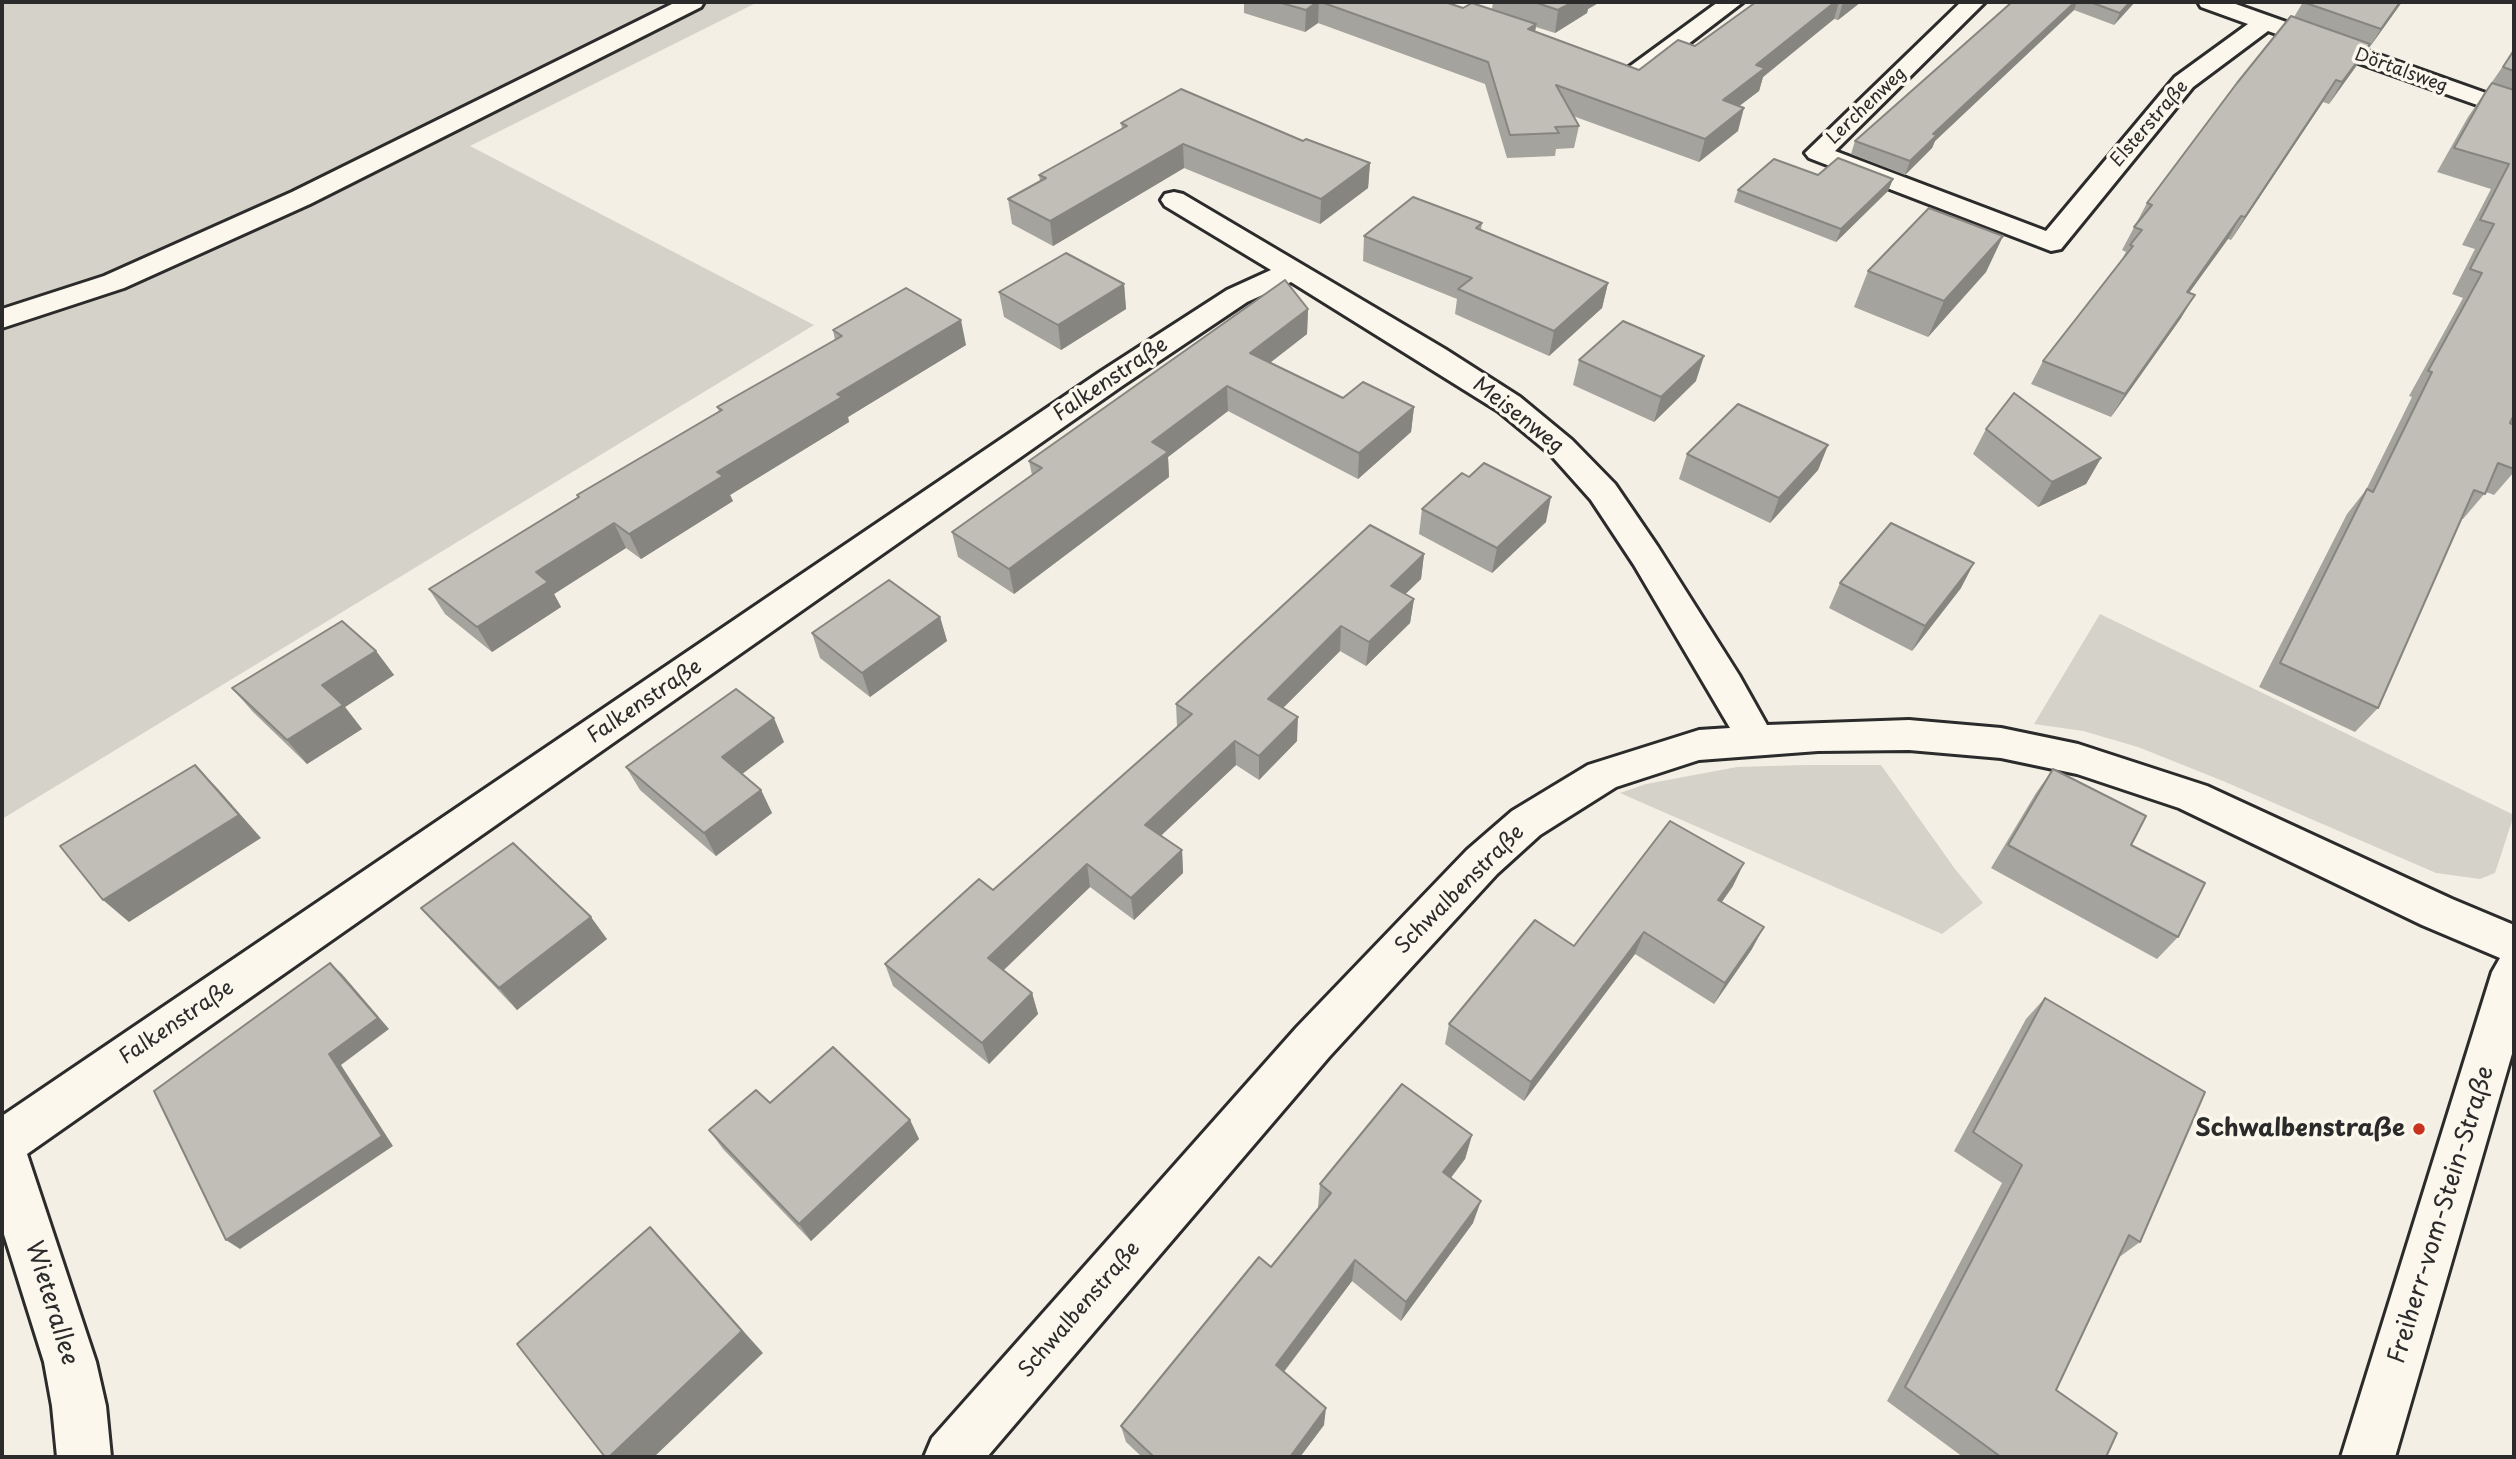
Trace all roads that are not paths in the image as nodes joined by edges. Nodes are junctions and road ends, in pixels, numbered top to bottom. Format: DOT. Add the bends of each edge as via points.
graph roads {
  1 [pos="692,2"];
  2 [pos="1732,2"];
  3 [pos="1974,2"];
  4 [pos="2209,2"];
  5 [pos="2265,22"];
  6 [pos="1610,63"];
  7 [pos="2514,111"];
  8 [pos="1174,200"];
  9 [pos="2051,243"];
  10 [pos="1293,271"];
  11 [pos="2,319"];
  12 [pos="1756,741"];
  13 [pos="2514,944"];
  14 [pos="2514,972"];
  15 [pos="2,1143"];
  16 [pos="2,1152"];
  17 [pos="84,1457"];
  18 [pos="951,1457"];
  19 [pos="2368,1457"];
  1 -- 11 [label="street" via="301,198 134,274"];
  2 -- 6 [label="street" via="1637,73"];
  3 -- 9 [label="street, Lerchenweg" via="1818,153"];
  4 -- 5 [label="street, Dörtalsweg"];
  5 -- 7 [label="street, Dörtalsweg"];
  5 -- 9 [label="street, Elsterstraße" via="2184,82"];
  8 -- 10 [label="street, Meisenweg"];
  10 -- 12 [label="street, Meisenweg" via="1509,404 1561,447 1603,492 1632,534"];
  10 -- 15 [label="street, Falkenstraße" via="1237,296 1111,379"];
  12 -- 13 [label="street, Schwalbenstraße" via="1909,735 2001,743 2078,759 2193,797"];
  12 -- 18 [label="street, Schwalbenstraße" via="1699,745 1602,776 1526,823 1482,862 1313,1042"];
  14 -- 19 [label="street, Freiherr-vom-Stein-Straße"];
  16 -- 17 [label="street, Wieterallee" via="71,1362"];
}
